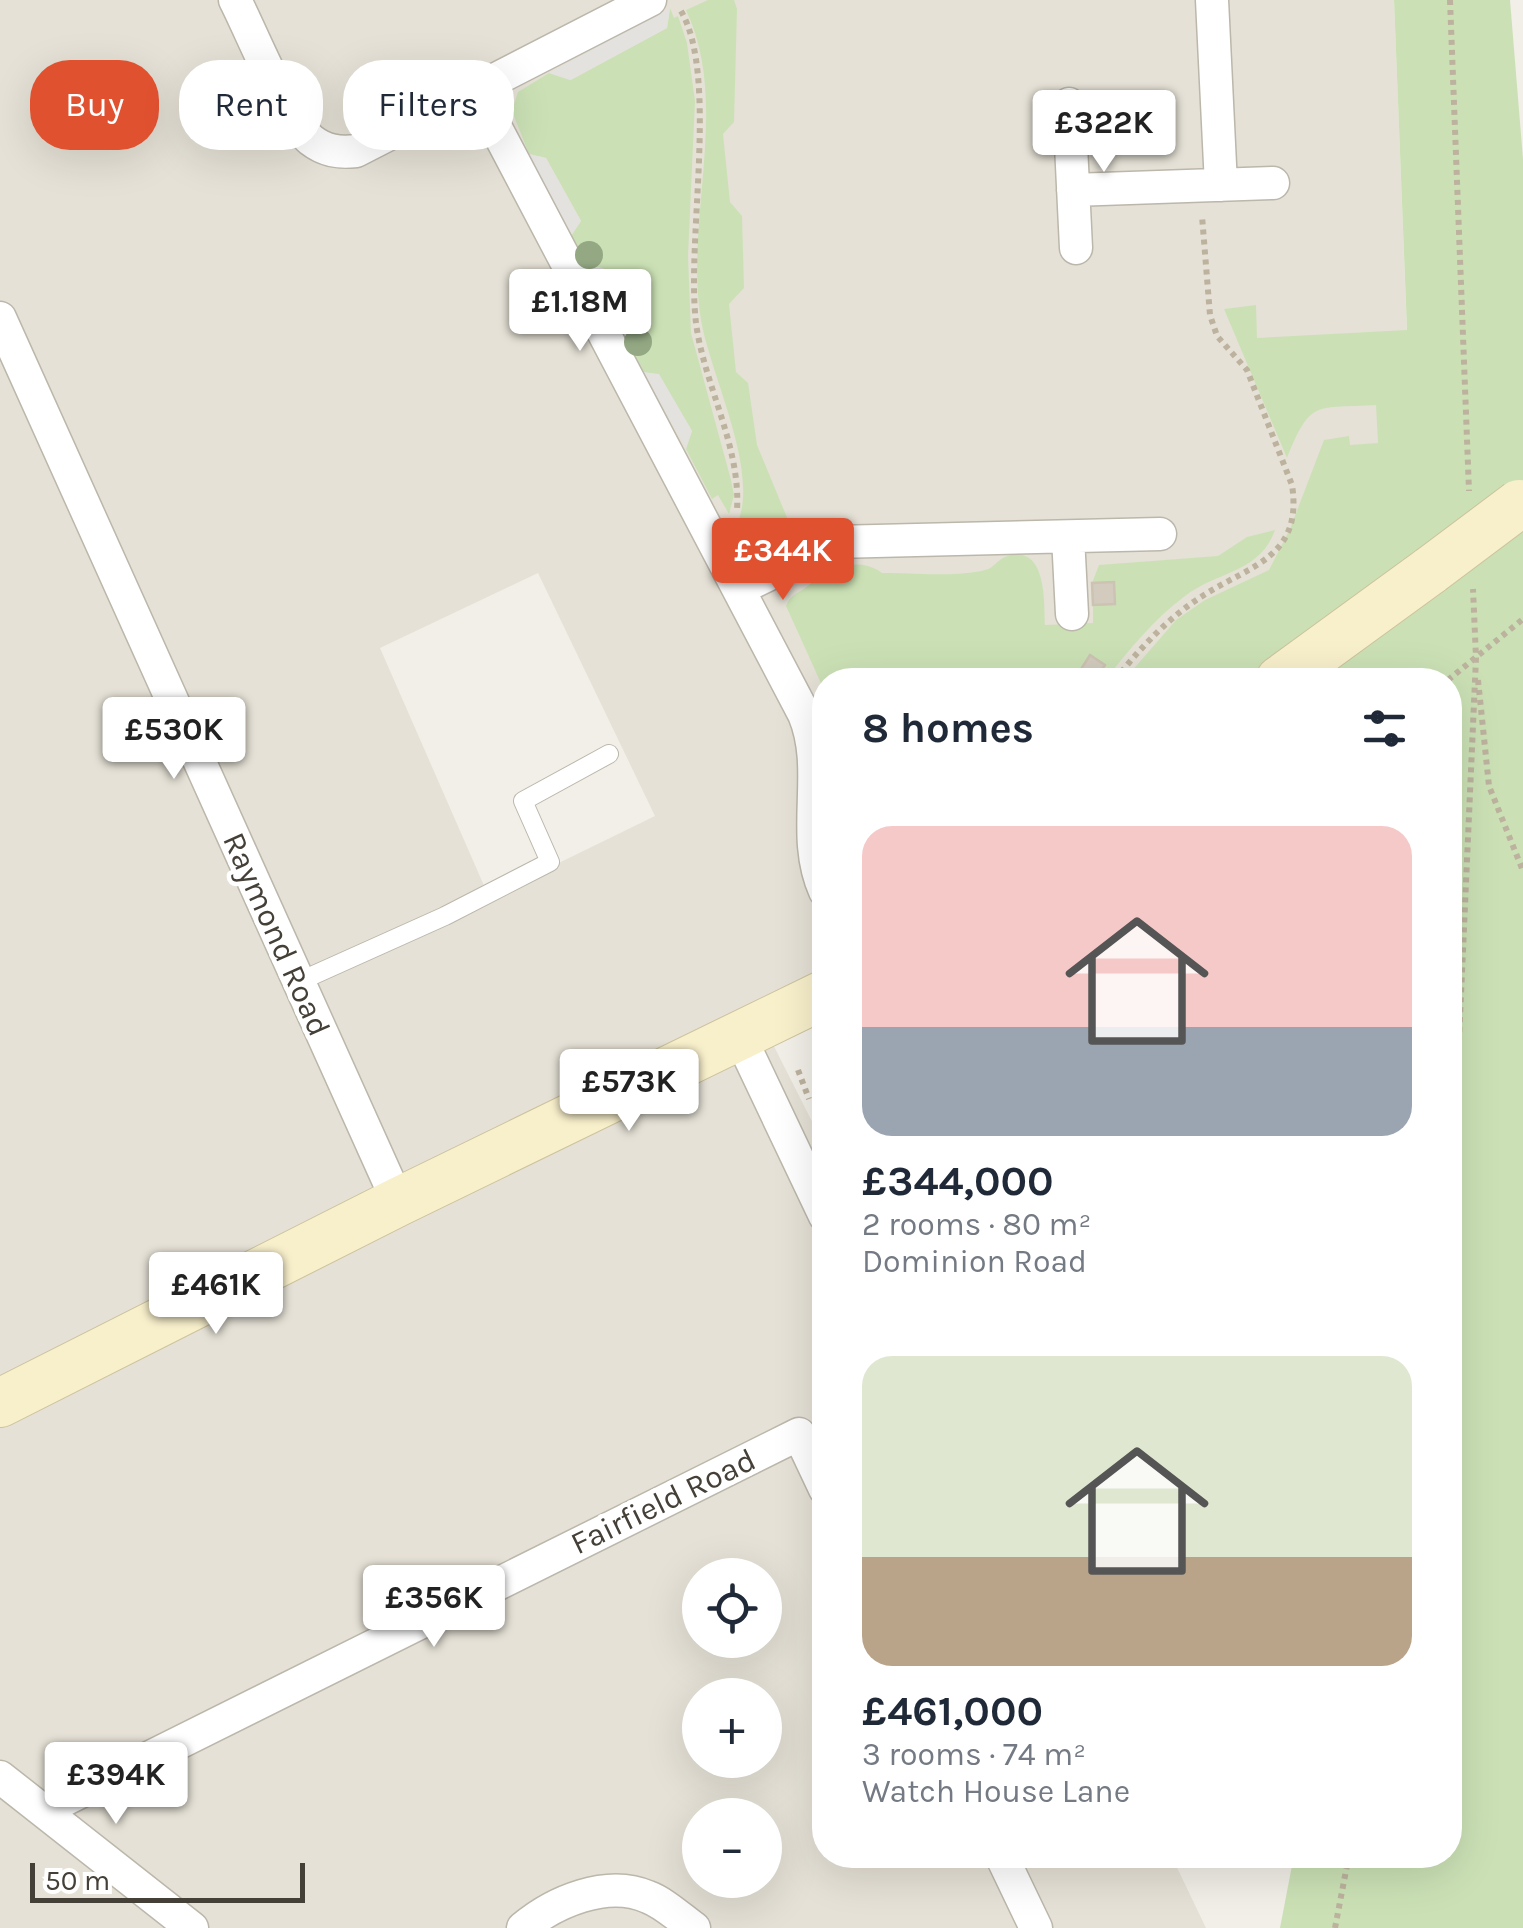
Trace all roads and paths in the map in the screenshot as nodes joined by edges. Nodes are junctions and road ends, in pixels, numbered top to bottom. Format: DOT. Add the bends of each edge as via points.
graph roads {
  1 [pos="236,0"];
  2 [pos="650,0"];
  3 [pos="675,0"];
  4 [pos="1212,0"];
  5 [pos="1450,0"];
  6 [pos="514,70"];
  7 [pos="1069,104"];
  8 [pos="358,150"];
  9 [pos="508,150"];
  10 [pos="1273,183"];
  11 [pos="1210,186"];
  12 [pos="1074,190"];
  13 [pos="1076,248"];
  14 [pos="4,328"];
  15 [pos="1469,499"];
  16 [pos="1521,503"];
  17 [pos="733,518"];
  18 [pos="1160,534"];
  19 [pos="1068,536"];
  20 [pos="1452,574"];
  21 [pos="739,589"];
  22 [pos="1072,614"];
  23 [pos="1523,619"];
  24 [pos="1476,658"];
  25 [pos="1127,668"];
  26 [pos="1299,668"];
  27 [pos="1462,669"];
  28 [pos="812,737"];
  29 [pos="609,754"];
  30 [pos="1523,872"];
  31 [pos="1462,972"];
  32 [pos="298,982"];
  33 [pos="812,1001"];
  34 [pos="740,1037"];
  35 [pos="791,1056"];
  36 [pos="778,1117"];
  37 [pos="812,1189"];
  38 [pos="398,1202"];
  39 [pos="0,1403"];
  40 [pos="812,1427"];
  41 [pos="0,1777"];
  42 [pos="44,1810"];
  43 [pos="1007,1868"];
  44 [pos="1347,1868"];
  45 [pos="192,1928"];
  46 [pos="523,1928"];
  47 [pos="694,1928"];
  48 [pos="1036,1928"];
  49 [pos="1335,1928"];
  1 -- 8 [label="street" via="300,127 326,149"];
  2 -- 6 [label="street"];
  3 -- 17 [label="path" via="688,22 698,80 696,325 732,462 738,500"];
  4 -- 11 [label="street"];
  5 -- 15 [label="path"];
  7 -- 12 [label="street"];
  9 -- 21 [label="street"];
  10 -- 11 [label="street"];
  11 -- 12 [label="street"];
  11 -- 25 [label="path" via="1210,315 1217,336 1248,370 1295,504 1268,560 1168,622"];
  12 -- 13 [label="street"];
  14 -- 32 [label="street, Raymond Road"];
  16 -- 20 [label="street, bridge"];
  18 -- 19 [label="street"];
  19 -- 21 [label="street" via="835,542"];
  19 -- 22 [label="street"];
  20 -- 24 [label="path"];
  20 -- 26 [label="street"];
  21 -- 28 [label="street"];
  23 -- 24 [label="path"];
  24 -- 27 [label="path"];
  24 -- 30 [label="path" via="1490,786"];
  24 -- 31 [label="path"];
  29 -- 32 [label="lane" via="523,801 550,862"];
  32 -- 38 [label="street, Raymond Road"];
  33 -- 34 [label="street"];
  34 -- 36 [label="street"];
  34 -- 38 [label="street"];
  35 -- 36 [label="path" via="810,1095"];
  36 -- 37 [label="street"];
  38 -- 39 [label="street"];
  40 -- 42 [label="street, Fairfield Road"];
  41 -- 42 [label="street"];
  42 -- 45 [label="street"];
  43 -- 48 [label="street"];
  44 -- 49 [label="path"];
  46 -- 47 [label="street" via="568,1898 626,1892 648,1896"];
}
